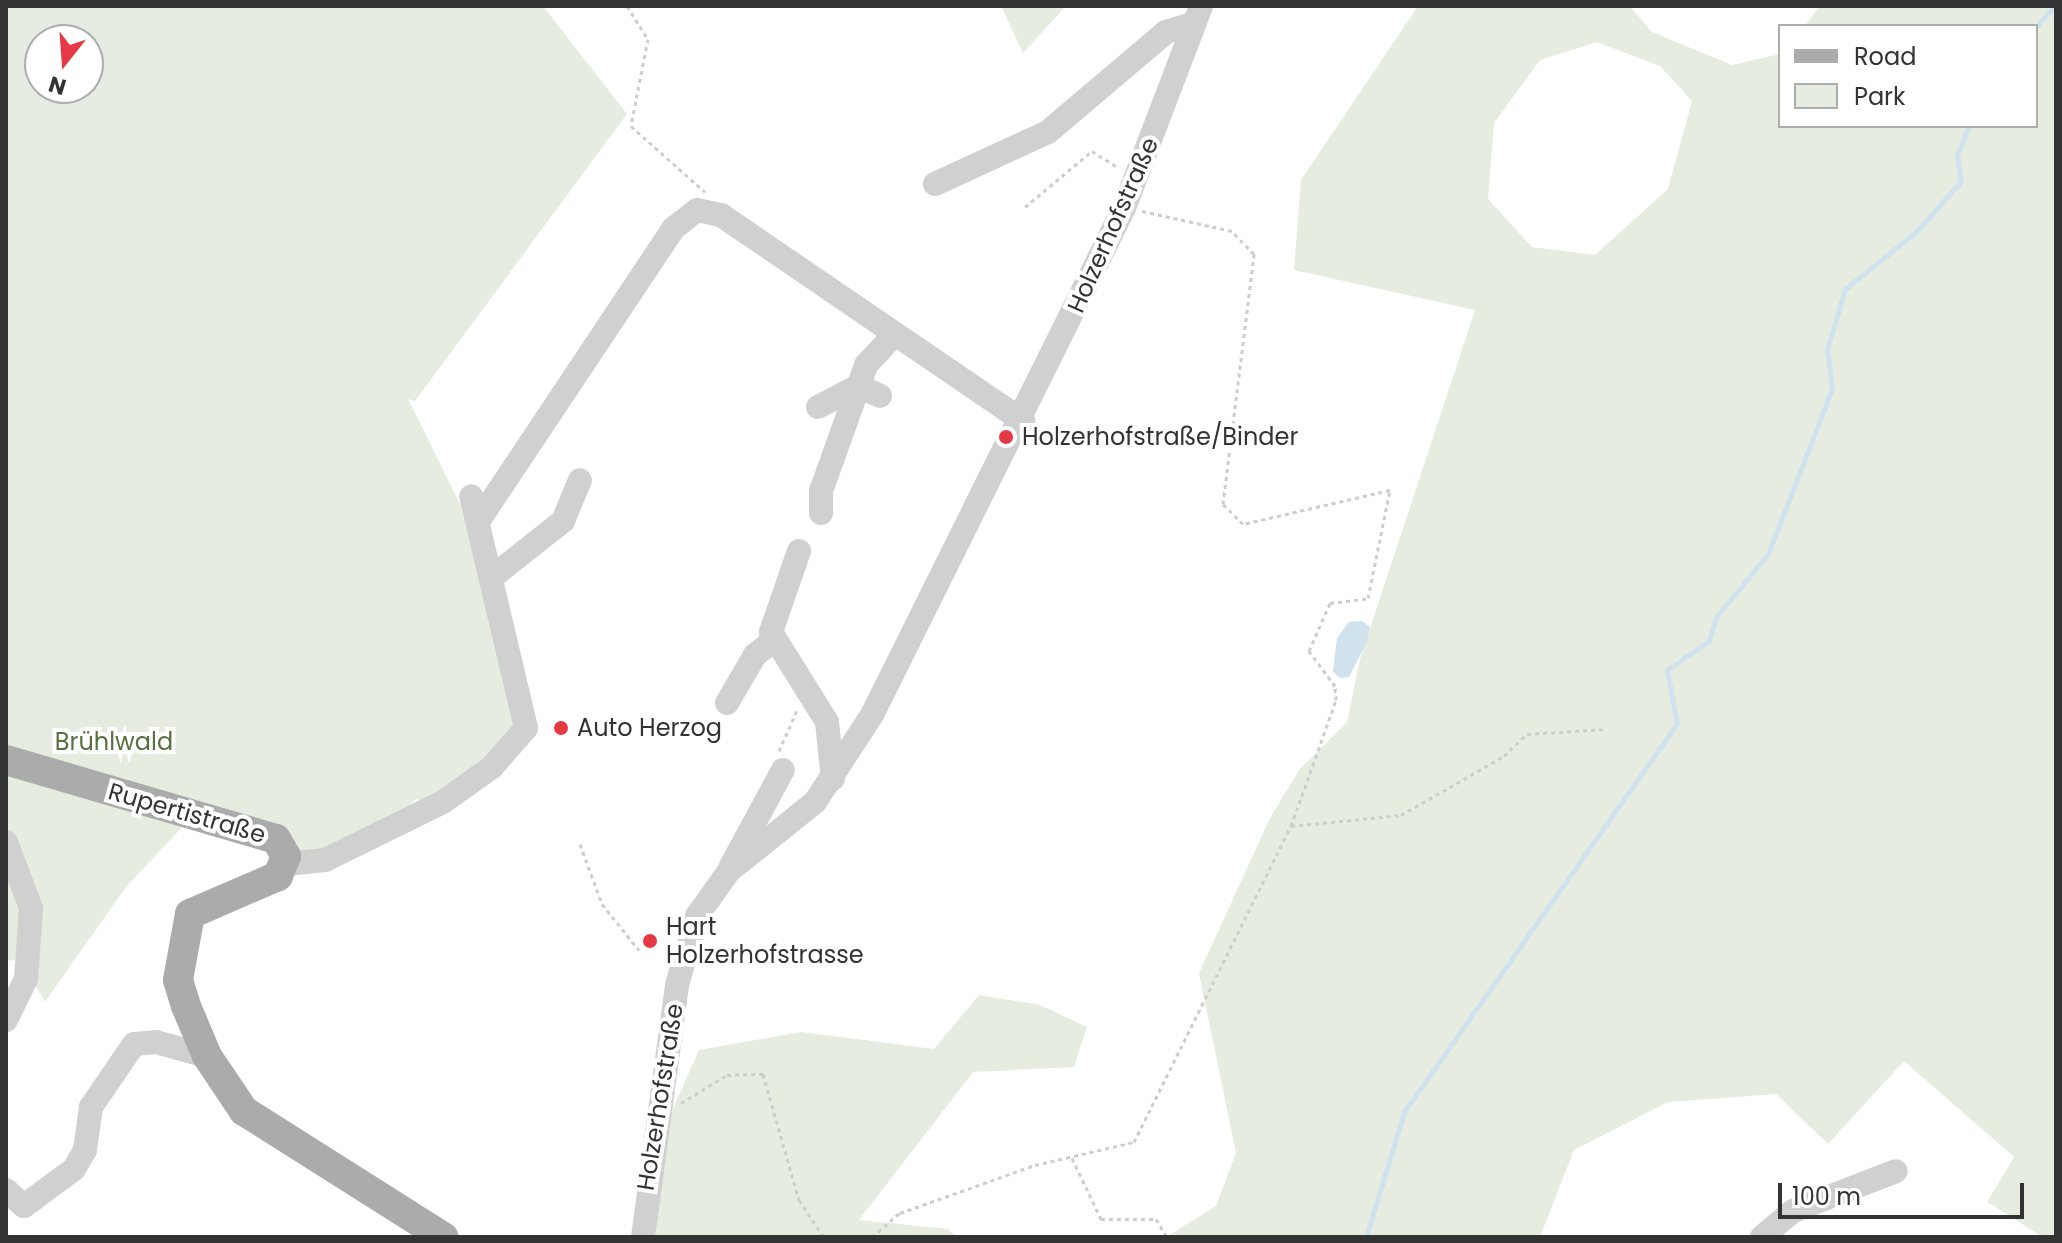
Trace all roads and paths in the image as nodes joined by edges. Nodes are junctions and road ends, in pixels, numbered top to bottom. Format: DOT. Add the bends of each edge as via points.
graph roads {
  1 [pos="627,6"];
  2 [pos="1197,15"];
  3 [pos="1136,178"];
  4 [pos="935,184"];
  5 [pos="1025,207"];
  6 [pos="708,208"];
  7 [pos="1124,208"];
  8 [pos="893,336"];
  9 [pos="869,391"];
  10 [pos="818,407"];
  11 [pos="1023,421"];
  12 [pos="580,480"];
  13 [pos="471,496"];
  14 [pos="821,513"];
  15 [pos="479,520"];
  16 [pos="799,551"];
  17 [pos="491,578"];
  18 [pos="773,641"];
  19 [pos="808,687"];
  20 [pos="727,703"];
  21 [pos="1607,729"];
  22 [pos="6,760"];
  23 [pos="780,775"];
  24 [pos="833,779"];
  25 [pos="1291,826"];
  26 [pos="6,842"];
  27 [pos="580,844"];
  28 [pos="287,864"];
  29 [pos="729,871"];
  30 [pos="639,950"];
  31 [pos="6,1020"];
  32 [pos="207,1056"];
  33 [pos="654,1126"];
  34 [pos="1072,1158"];
  35 [pos="1896,1171"];
  36 [pos="6,1190"];
  37 [pos="443,1237"];
  38 [pos="643,1237"];
  39 [pos="824,1237"];
  40 [pos="872,1237"];
  41 [pos="1167,1237"];
  42 [pos="1762,1237"];
  1 -- 6 [label="path" via="648,39 631,126 704,186"];
  2 -- 3 [label="street, Holzerhofstraße"];
  2 -- 4 [label="street, Holzerhofstraße" via="1166,32 1048,132"];
  3 -- 5 [label="path" via="1092,151"];
  3 -- 7 [label="street, Holzerhofstraße"];
  6 -- 8 [label="street"];
  6 -- 15 [label="street" via="686,214 674,228"];
  7 -- 11 [label="street, Holzerhofstraße"];
  7 -- 25 [label="path" via="1232,231 1254,254 1223,504 1232,517 1258,523 1390,490 1368,598 1330,603 1309,651 1335,686 1336,700"];
  8 -- 9 [label="street" via="866,365"];
  8 -- 11 [label="street"];
  9 -- 10 [label="street"];
  9 -- 14 [label="street"];
  11 -- 24 [label="street, Holzerhofstraße"];
  12 -- 17 [label="street" via="563,521"];
  13 -- 15 [label="street"];
  15 -- 17 [label="street"];
  16 -- 18 [label="street"];
  17 -- 28 [label="street" via="526,728 492,767 443,802 325,860"];
  18 -- 19 [label="street"];
  18 -- 20 [label="street" via="755,655"];
  19 -- 23 [label="path" via="774,760"];
  19 -- 24 [label="street" via="827,722"];
  21 -- 25 [label="path" via="1527,734 1504,756 1401,815"];
  22 -- 28 [label="main road, Rupertistraße" via="267,834 282,845"];
  23 -- 29 [label="street"];
  24 -- 29 [label="street, Holzerhofstraße" via="815,802"];
  25 -- 34 [label="path" via="1134,1142"];
  26 -- 31 [label="street" via="31,908 26,979"];
  27 -- 30 [label="path" via="602,904"];
  28 -- 32 [label="main road, Rupertistraße" via="269,881 190,914 178,980"];
  29 -- 33 [label="street, Holzerhofstraße" via="697,916 689,943"];
  32 -- 36 [label="street" via="156,1042 134,1044 91,1107 85,1150 74,1169 24,1206"];
  32 -- 37 [label="main road, Rupertistraße" via="244,1111"];
  33 -- 38 [label="street, Holzerhofstraße"];
  33 -- 39 [label="path" via="727,1075 763,1074 799,1200"];
  34 -- 40 [label="path" via="900,1213"];
  34 -- 41 [label="path" via="1101,1219 1156,1219"];
  35 -- 42 [label="street" via="1793,1211"];
}
